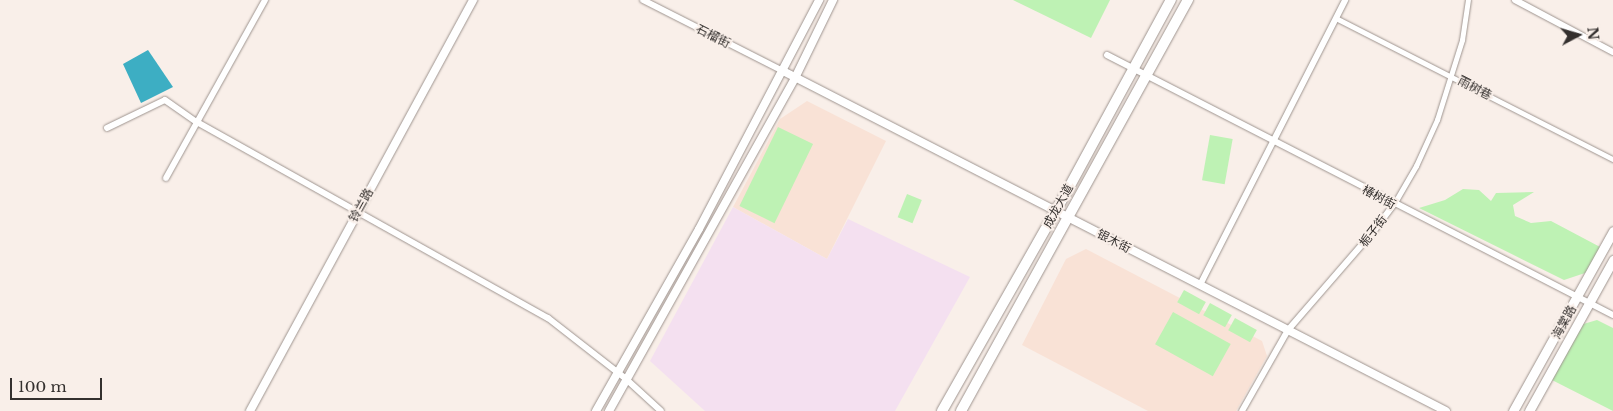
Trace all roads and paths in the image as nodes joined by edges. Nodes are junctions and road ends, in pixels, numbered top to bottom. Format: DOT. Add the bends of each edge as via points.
graph roads {
  1 [pos="264,0"];
  2 [pos="473,0"];
  3 [pos="643,0"];
  4 [pos="819,0"];
  5 [pos="833,0"];
  6 [pos="1171,0"];
  7 [pos="1188,0"];
  8 [pos="1345,0"];
  9 [pos="1468,0"];
  10 [pos="1515,0"];
  11 [pos="1336,18"];
  12 [pos="1613,52"];
  13 [pos="1106,55"];
  14 [pos="1134,68"];
  15 [pos="783,72"];
  16 [pos="1147,74"];
  17 [pos="1452,76"];
  18 [pos="795,78"];
  19 [pos="198,122"];
  20 [pos="106,128"];
  21 [pos="1273,141"];
  22 [pos="1613,159"];
  23 [pos="166,178"];
  24 [pos="1394,204"];
  25 [pos="358,211"];
  26 [pos="1056,211"];
  27 [pos="1069,218"];
  28 [pos="1613,232"];
  29 [pos="1613,260"];
  30 [pos="1200,285"];
  31 [pos="1578,297"];
  32 [pos="1590,303"];
  33 [pos="1613,315"];
  34 [pos="1288,330"];
  35 [pos="617,374"];
  36 [pos="626,379"];
  37 [pos="250,411"];
  38 [pos="596,411"];
  39 [pos="608,411"];
  40 [pos="661,411"];
  41 [pos="942,411"];
  42 [pos="960,411"];
  43 [pos="1242,411"];
  44 [pos="1446,411"];
  45 [pos="1514,411"];
  46 [pos="1529,411"];
  1 -- 19 [label="street"];
  2 -- 25 [label="street, 铃兰路"];
  3 -- 15 [label="street, 石榴街"];
  4 -- 15 [label="street"];
  5 -- 18 [label="street"];
  6 -- 14 [label="highway, 成龙大道"];
  7 -- 16 [label="highway, 成龙大道"];
  8 -- 11 [label="street"];
  9 -- 17 [label="street, 栀子街"];
  10 -- 12 [label="street"];
  11 -- 17 [label="street, 雨树巷"];
  11 -- 21 [label="street"];
  13 -- 14 [label="street, 椿树街"];
  14 -- 16 [label="street, 椿树街"];
  14 -- 26 [label="highway, 成龙大道"];
  15 -- 18 [label="street, 银木街"];
  15 -- 35 [label="street"];
  16 -- 21 [label="street, 椿树街"];
  16 -- 27 [label="highway, 成龙大道"];
  17 -- 22 [label="street, 雨树巷"];
  17 -- 24 [label="street, 栀子街" via="1420,159"];
  18 -- 26 [label="street, 银木街"];
  18 -- 36 [label="street"];
  19 -- 20 [label="street" via="165,100"];
  19 -- 23 [label="street"];
  19 -- 25 [label="street"];
  21 -- 24 [label="street, 椿树街"];
  21 -- 30 [label="street"];
  24 -- 31 [label="street, 椿树街"];
  24 -- 34 [label="street, 栀子街"];
  25 -- 35 [label="street" via="548,318"];
  25 -- 37 [label="street, 铃兰路"];
  26 -- 27 [label="street, 银木街"];
  26 -- 41 [label="highway, 成龙大道"];
  27 -- 30 [label="street, 银木街"];
  27 -- 42 [label="highway, 成龙大道"];
  28 -- 31 [label="main road, 海棠路"];
  29 -- 32 [label="main road, 海棠路"];
  30 -- 34 [label="street, 银木街"];
  31 -- 32 [label="street, 椿树街"];
  31 -- 45 [label="main road, 海棠路"];
  32 -- 33 [label="street, 椿树街"];
  32 -- 46 [label="main road, 海棠路"];
  34 -- 43 [label="street, 栀子街"];
  34 -- 44 [label="street, 银木街"];
  35 -- 36 [label="street"];
  35 -- 38 [label="street"];
  36 -- 39 [label="street"];
  36 -- 40 [label="street"];
}
